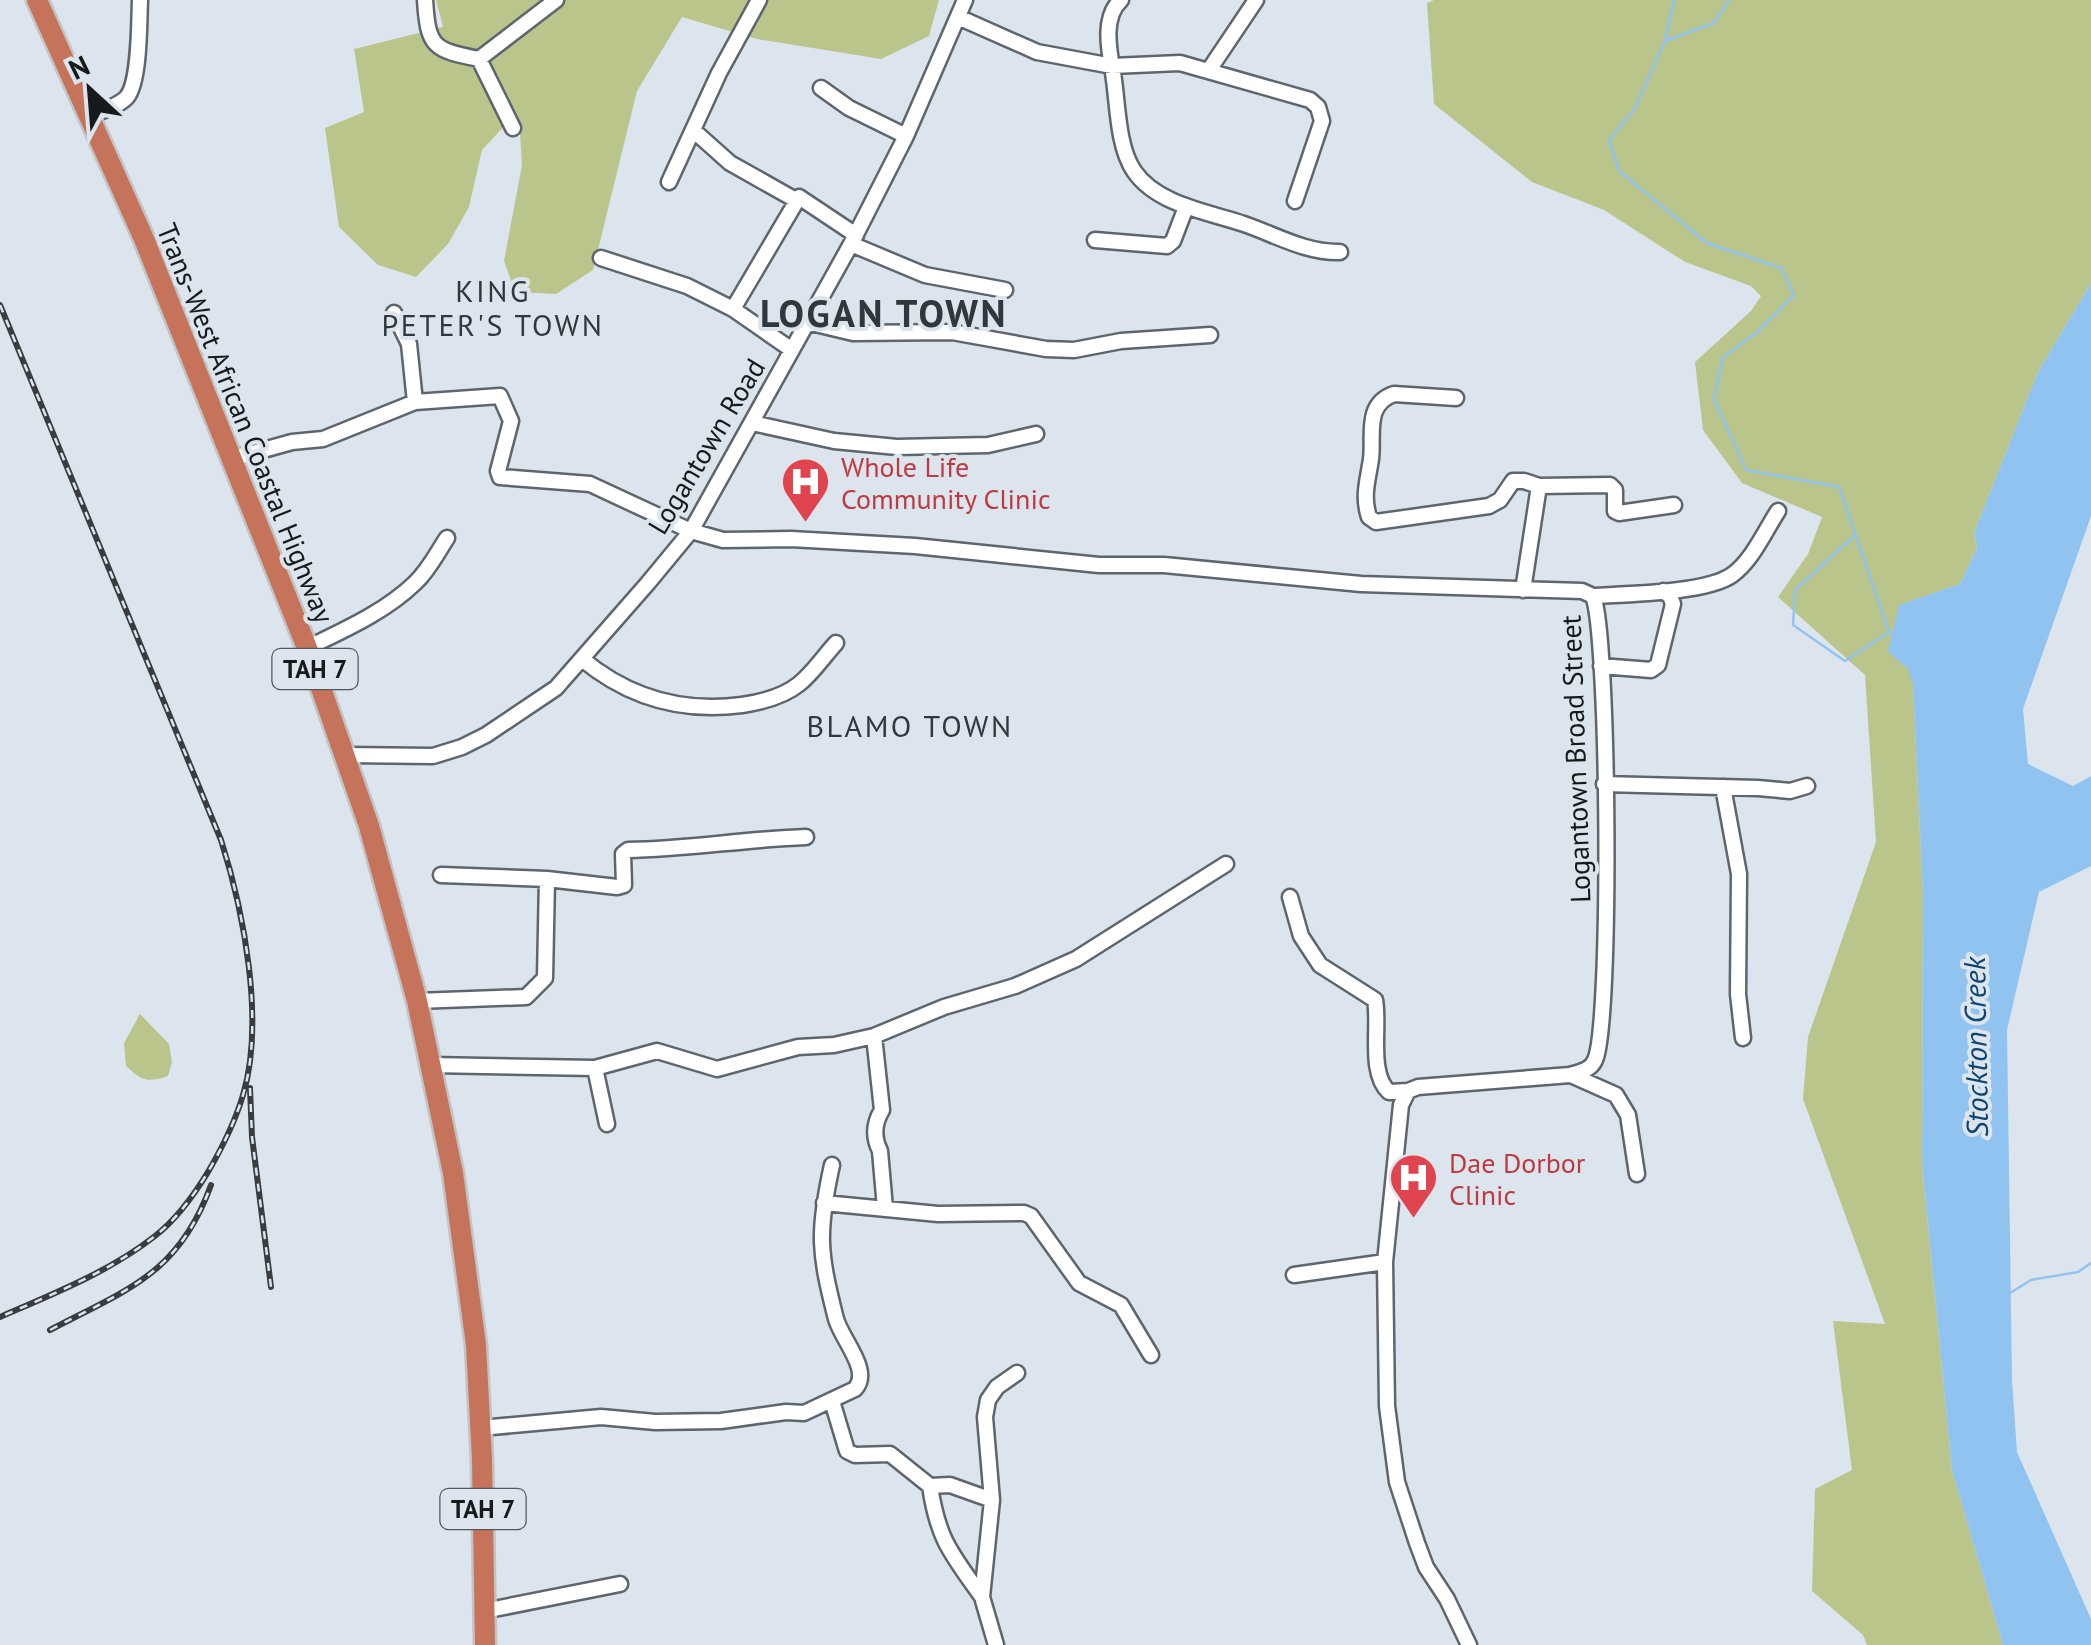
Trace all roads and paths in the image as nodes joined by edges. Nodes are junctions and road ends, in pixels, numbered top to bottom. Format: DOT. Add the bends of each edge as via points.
graph roads {
  1 [pos="37,0"];
  2 [pos="140,0"];
  3 [pos="425,0"];
  4 [pos="556,0"];
  5 [pos="759,0"];
  6 [pos="965,0"];
  7 [pos="1121,0"];
  8 [pos="1256,0"];
  9 [pos="958,17"];
  10 [pos="718,35"];
  11 [pos="734,43"];
  12 [pos="479,59"];
  13 [pos="1112,66"];
  14 [pos="1209,70"];
  15 [pos="822,88"];
  16 [pos="90,116"];
  17 [pos="512,128"];
  18 [pos="693,130"];
  19 [pos="906,136"];
  20 [pos="669,182"];
  21 [pos="794,200"];
  22 [pos="1296,200"];
  23 [pos="1186,207"];
  24 [pos="854,240"];
  25 [pos="1095,240"];
  26 [pos="1340,252"];
  27 [pos="601,258"];
  28 [pos="1006,290"];
  29 [pos="733,309"];
  30 [pos="394,313"];
  31 [pos="807,322"];
  32 [pos="1210,334"];
  33 [pos="792,350"];
  34 [pos="1456,398"];
  35 [pos="415,402"];
  36 [pos="752,423"];
  37 [pos="1036,434"];
  38 [pos="231,458"];
  39 [pos="1539,486"];
  40 [pos="1674,506"];
  41 [pos="1778,511"];
  42 [pos="690,530"];
  43 [pos="448,538"];
  44 [pos="1523,590"];
  45 [pos="1664,591"];
  46 [pos="1593,596"];
  47 [pos="836,643"];
  48 [pos="306,648"];
  49 [pos="582,659"];
  50 [pos="1601,666"];
  51 [pos="346,754"];
  52 [pos="1604,784"];
  53 [pos="1807,786"];
  54 [pos="1724,787"];
  55 [pos="806,837"];
  56 [pos="1226,864"];
  57 [pos="441,876"];
  58 [pos="547,879"];
  59 [pos="1290,897"];
  60 [pos="417,1001"];
  61 [pos="874,1036"];
  62 [pos="1743,1038"];
  63 [pos="431,1065"];
  64 [pos="594,1068"];
  65 [pos="1570,1075"];
  66 [pos="1408,1090"];
  67 [pos="607,1124"];
  68 [pos="832,1165"];
  69 [pos="1637,1174"];
  70 [pos="824,1202"];
  71 [pos="885,1208"];
  72 [pos="1385,1262"];
  73 [pos="1294,1275"];
  74 [pos="1151,1355"];
  75 [pos="1017,1373"];
  76 [pos="832,1401"];
  77 [pos="481,1428"];
  78 [pos="930,1486"];
  79 [pos="992,1500"];
  80 [pos="620,1584"];
  81 [pos="982,1596"];
  82 [pos="484,1612"];
  83 [pos="484,1645"];
  84 [pos="996,1645"];
  85 [pos="1469,1645"];
  1 -- 16 [label="highway, Trans-West African Coastal Highway / TAH 7"];
  2 -- 16 [label="street" via="129,93"];
  3 -- 12 [label="street" via="429,38 438,48"];
  4 -- 12 [label="street"];
  5 -- 11 [label="street"];
  6 -- 9 [label="street, Logantown Road"];
  7 -- 13 [label="street" via="1108,20"];
  8 -- 14 [label="street"];
  9 -- 13 [label="street" via="1037,52"];
  9 -- 19 [label="street, Logantown Road"];
  10 -- 11 [label="street"];
  11 -- 18 [label="street"];
  12 -- 17 [label="street"];
  13 -- 14 [label="street" via="1166,62"];
  13 -- 23 [label="street" via="1135,173"];
  14 -- 22 [label="street" via="1303,96 1318,107 1321,128"];
  15 -- 19 [label="street"];
  16 -- 38 [label="highway, Trans-West African Coastal Highway / TAH 7"];
  18 -- 20 [label="street"];
  18 -- 21 [label="street" via="730,162"];
  19 -- 24 [label="street, Logantown Road"];
  21 -- 24 [label="street" via="804,198"];
  21 -- 29 [label="street"];
  23 -- 25 [label="street" via="1167,246"];
  23 -- 26 [label="street"];
  24 -- 28 [label="street" via="926,275"];
  24 -- 31 [label="street, Logantown Road"];
  27 -- 29 [label="street" via="688,286"];
  29 -- 33 [label="street"];
  30 -- 35 [label="street" via="409,344"];
  31 -- 32 [label="street" via="853,333 952,332 1074,350"];
  31 -- 33 [label="street, Logantown Road"];
  33 -- 36 [label="street, Logantown Road"];
  34 -- 39 [label="street" via="1394,394 1376,408 1364,488 1369,517 1376,522 1489,506 1513,482"];
  35 -- 38 [label="street" via="324,438"];
  35 -- 42 [label="street, Logantown Broad Street" via="500,396 511,420 500,477 590,484"];
  36 -- 37 [label="street" via="897,446 988,445"];
  36 -- 42 [label="street, Logantown Road"];
  38 -- 48 [label="highway, Trans-West African Coastal Highway / TAH 7"];
  39 -- 40 [label="street" via="1610,485 1619,513"];
  39 -- 44 [label="street"];
  41 -- 45 [label="street" via="1730,577"];
  42 -- 44 [label="street, Logantown Broad Street" via="723,540 915,546 1099,566"];
  42 -- 49 [label="street, Logantown Road"];
  43 -- 48 [label="street" via="400,596"];
  44 -- 46 [label="street, Logantown Broad Street"];
  45 -- 46 [label="street"];
  45 -- 50 [label="street" via="1674,604 1658,665"];
  46 -- 50 [label="street, Logantown Broad Street"];
  47 -- 49 [label="street" via="800,684 777,698 733,706 673,706 623,687"];
  48 -- 51 [label="highway, Trans-West African Coastal Highway / TAH 7"];
  49 -- 51 [label="street, Logantown Road" via="547,696 462,748 418,758"];
  50 -- 52 [label="street, Logantown Broad Street"];
  51 -- 60 [label="highway, Trans-West African Coastal Highway / TAH 7"];
  52 -- 54 [label="street"];
  52 -- 65 [label="street, Logantown Broad Street" via="1605,1005 1596,1060"];
  53 -- 54 [label="street"];
  54 -- 62 [label="street" via="1739,874"];
  55 -- 58 [label="street" via="625,851 624,886"];
  56 -- 61 [label="street" via="1076,959"];
  57 -- 58 [label="street"];
  58 -- 60 [label="street" via="545,978 536,989 526,997"];
  59 -- 66 [label="street" via="1301,936 1320,965 1375,1000 1383,1086"];
  60 -- 63 [label="highway, Trans-West African Coastal Highway / TAH 7"];
  61 -- 64 [label="street" via="717,1069 657,1051"];
  61 -- 71 [label="street"];
  63 -- 64 [label="street"];
  63 -- 77 [label="highway, Trans-West African Coastal Highway / TAH 7" via="453,1172"];
  64 -- 67 [label="street"];
  65 -- 66 [label="street"];
  65 -- 69 [label="street" via="1616,1095 1628,1115"];
  66 -- 72 [label="street"];
  68 -- 70 [label="street"];
  70 -- 71 [label="street"];
  70 -- 76 [label="street" via="823,1272 842,1338 862,1372 854,1388"];
  71 -- 74 [label="street" via="1031,1216 1079,1283 1120,1305"];
  72 -- 73 [label="street"];
  72 -- 85 [label="street" via="1387,1406 1398,1482 1426,1567"];
  75 -- 79 [label="street" via="988,1400"];
  76 -- 77 [label="street" via="804,1412 721,1422 601,1418"];
  76 -- 78 [label="street" via="847,1451 890,1454"];
  77 -- 82 [label="highway, Trans-West African Coastal Highway / TAH 7"];
  78 -- 79 [label="street" via="950,1485"];
  78 -- 81 [label="street" via="942,1539"];
  79 -- 81 [label="street"];
  80 -- 82 [label="street"];
  81 -- 84 [label="street"];
  82 -- 83 [label="highway, Trans-West African Coastal Highway / TAH 7"];
}
